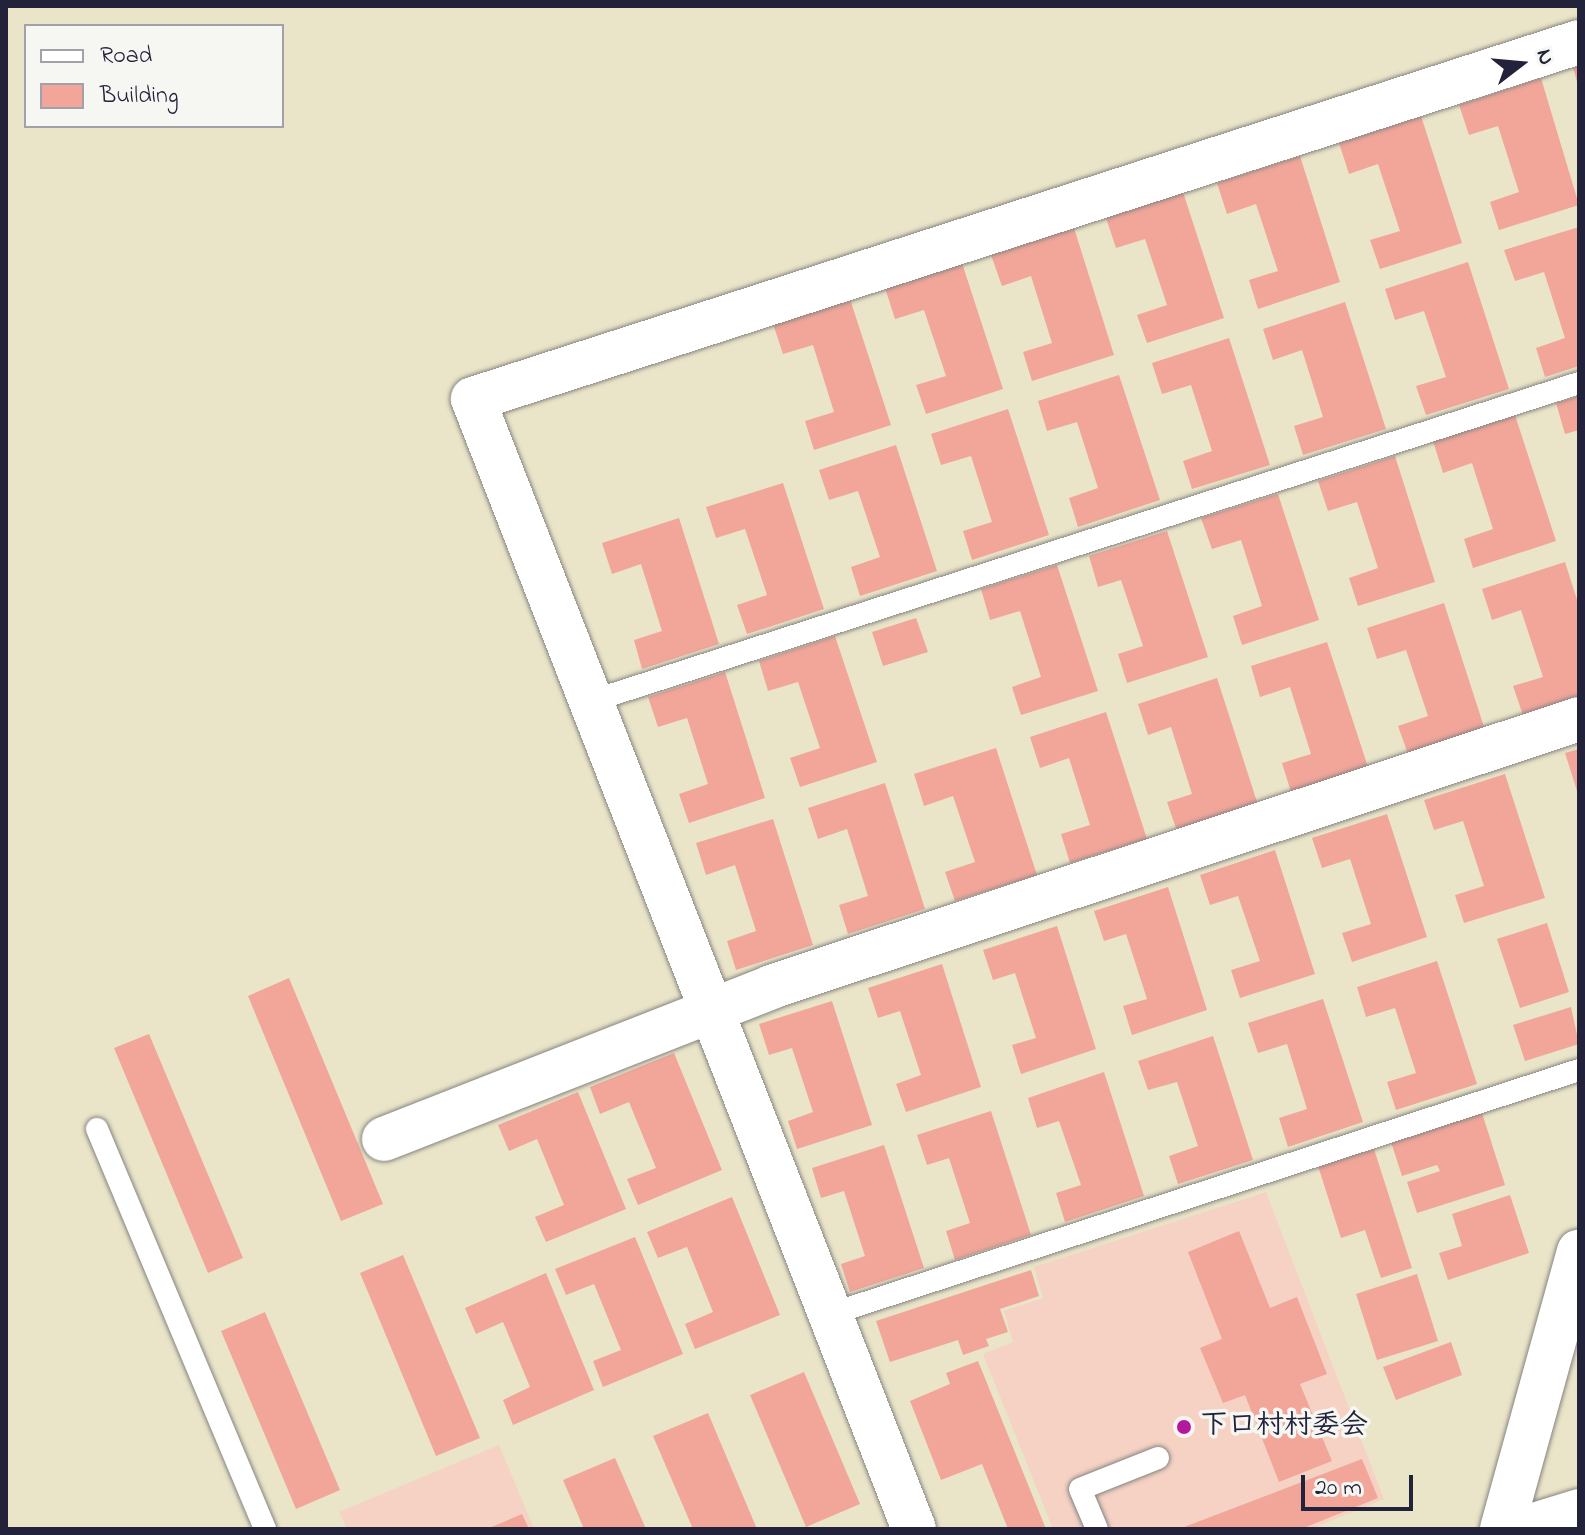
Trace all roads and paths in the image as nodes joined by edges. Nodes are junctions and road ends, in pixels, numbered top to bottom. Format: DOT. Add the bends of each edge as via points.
graph roads {
  1 [pos="1579,42"];
  2 [pos="1579,383"];
  3 [pos="589,702"];
  4 [pos="1579,719"];
  5 [pos="708,1012"];
  6 [pos="1579,1070"];
  7 [pos="97,1129"];
  8 [pos="384,1139"];
  9 [pos="1579,1252"];
  10 [pos="828,1315"];
  11 [pos="1158,1458"];
  12 [pos="1579,1511"];
  13 [pos="265,1529"];
  14 [pos="914,1529"];
  15 [pos="1097,1529"];
  16 [pos="1502,1529"];
  17 [pos="1521,1529"];
  1 -- 3 [label="street" via="473,399"];
  2 -- 3 [label="lane"];
  3 -- 5 [label="street"];
  4 -- 5 [label="street"];
  5 -- 8 [label="street"];
  5 -- 10 [label="street"];
  6 -- 10 [label="lane"];
  7 -- 13 [label="lane"];
  9 -- 16 [label="street"];
  10 -- 14 [label="street"];
  11 -- 15 [label="lane" via="1080,1489"];
  12 -- 17 [label="street"];
}
